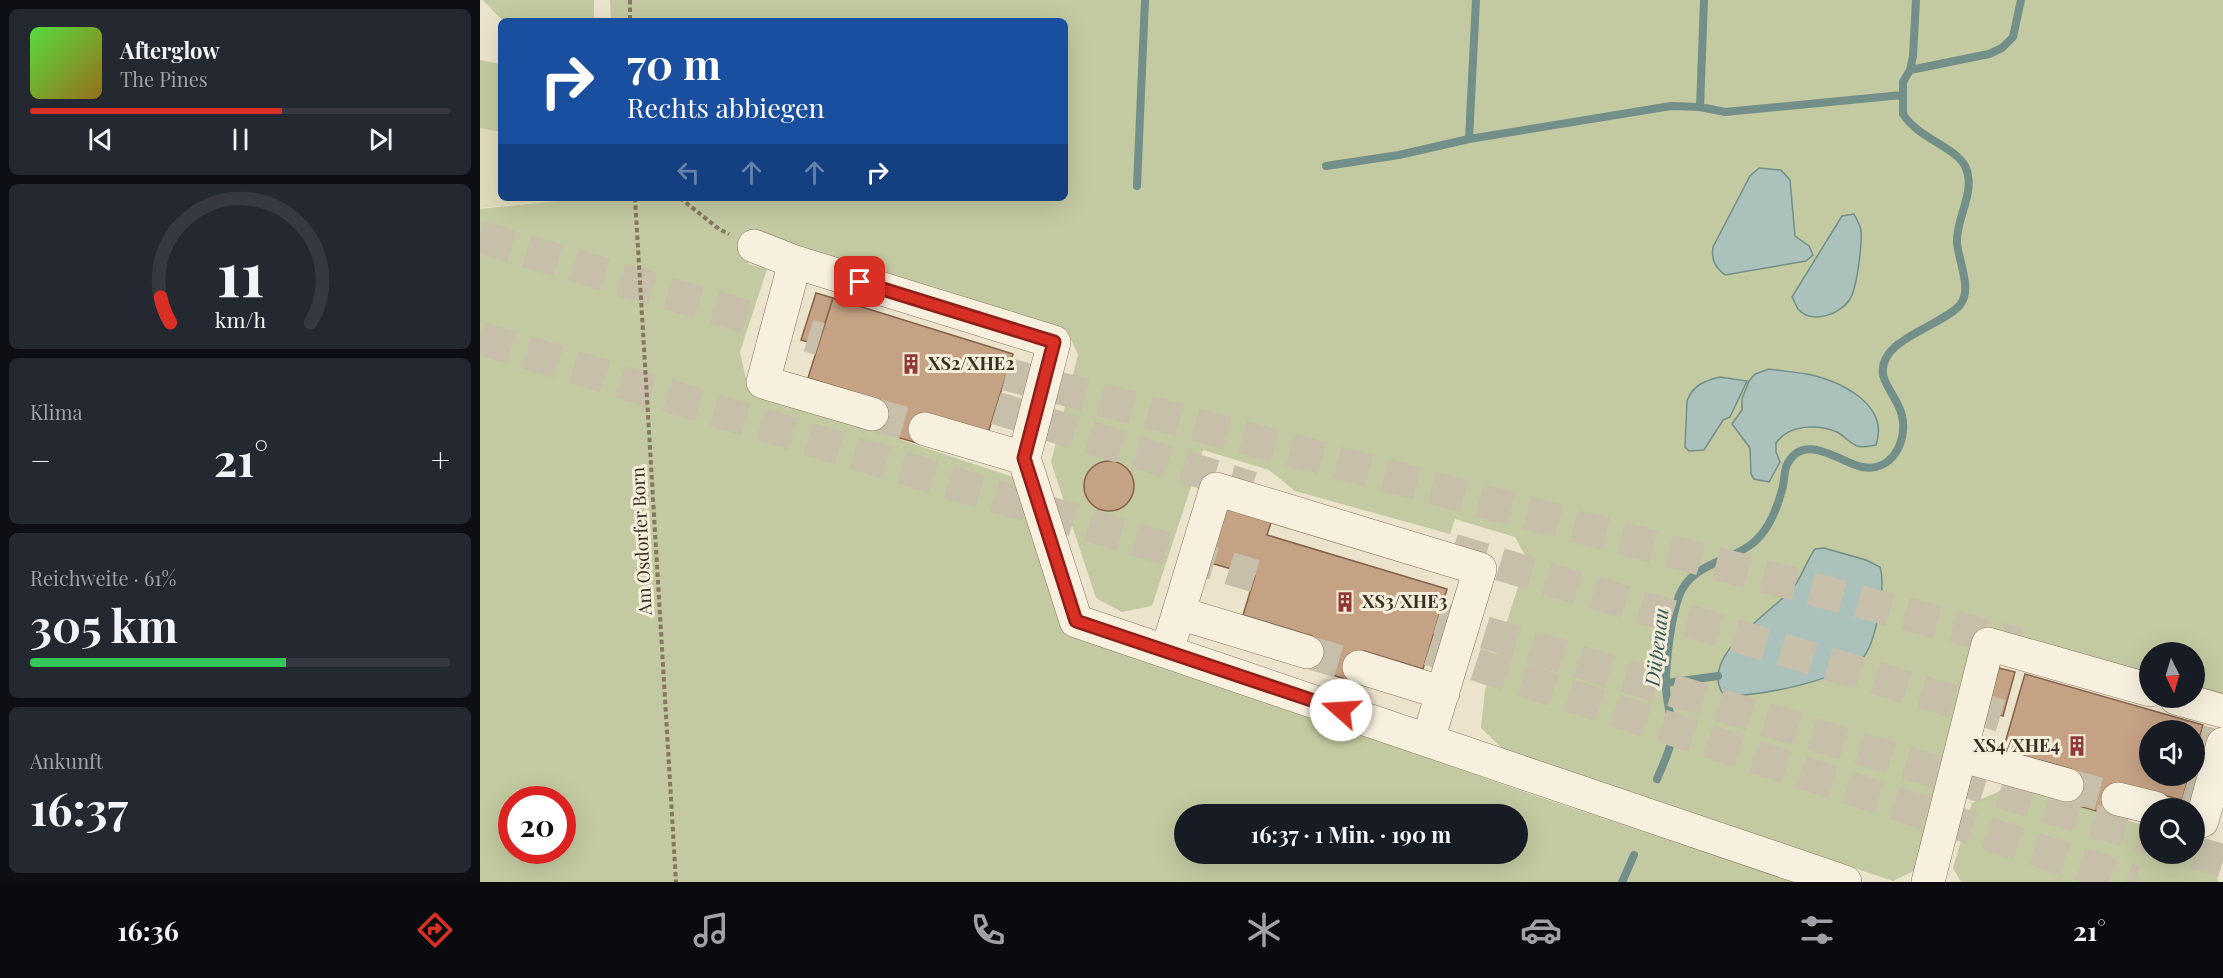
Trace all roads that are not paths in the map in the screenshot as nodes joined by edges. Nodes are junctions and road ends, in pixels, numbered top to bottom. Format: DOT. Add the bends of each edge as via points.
graph roads {
  1 [pos="754,246"];
  2 [pos="795,262"];
  3 [pos="872,414"];
  4 [pos="925,429"];
  5 [pos="1024,458"];
  6 [pos="1179,614"];
  7 [pos="1167,651"];
  8 [pos="1307,652"];
  9 [pos="1359,668"];
  10 [pos="2139,687"];
  11 [pos="1443,693"];
  12 [pos="2205,706"];
  13 [pos="2223,711"];
  14 [pos="1428,740"];
  15 [pos="2223,744"];
  16 [pos="1960,755"];
  17 [pos="2067,785"];
  18 [pos="2118,798"];
  19 [pos="2139,804"];
  20 [pos="2206,826"];
  21 [pos="1845,882"];
  22 [pos="1928,882"];
  1 -- 2 [label="lane"];
  2 -- 3 [label="lane" via="763,382"];
  2 -- 5 [label="lane" via="1054,342"];
  4 -- 5 [label="lane"];
  5 -- 7 [label="lane" via="1076,621"];
  6 -- 7 [label="lane"];
  6 -- 8 [label="lane"];
  6 -- 11 [label="lane" via="1216,489 1227,492 1480,569"];
  7 -- 14 [label="lane"];
  9 -- 11 [label="lane"];
  10 -- 16 [label="lane" via="1988,644"];
  11 -- 14 [label="lane"];
  12 -- 13 [label="lane"];
  14 -- 21 [label="lane"];
  15 -- 20 [label="lane"];
  16 -- 17 [label="lane"];
  16 -- 22 [label="lane"];
  18 -- 19 [label="lane"];
}
